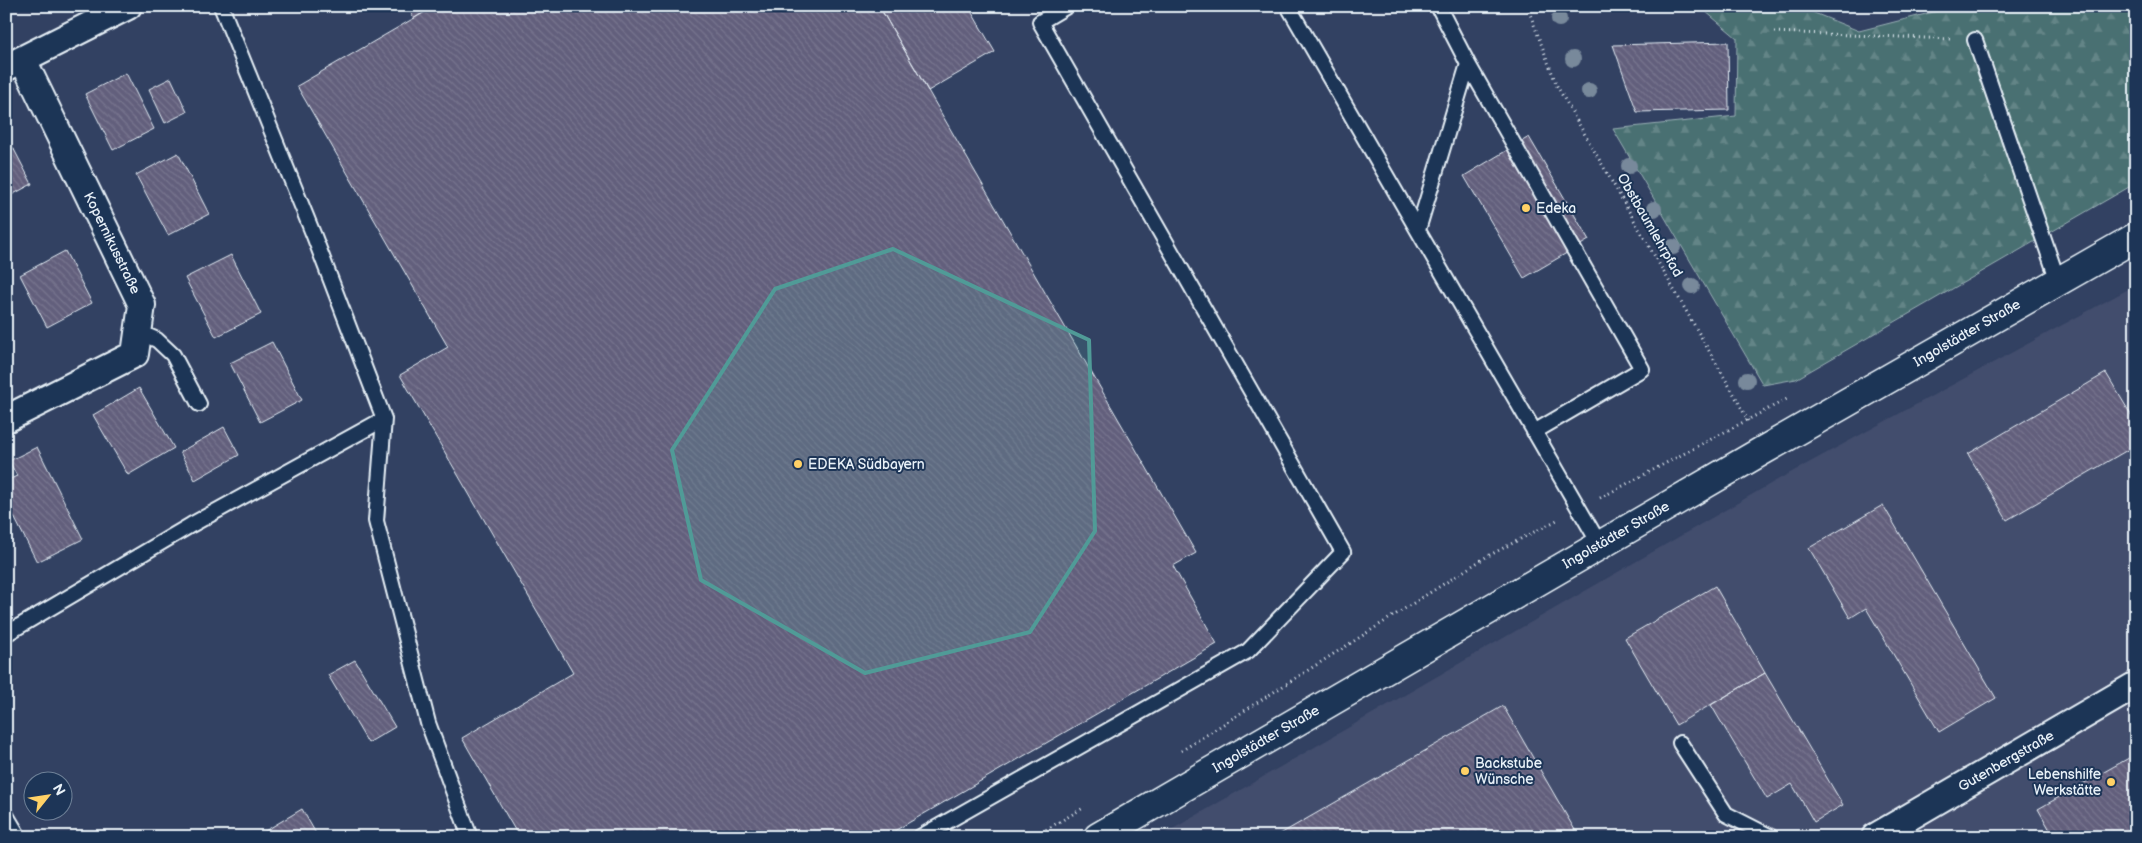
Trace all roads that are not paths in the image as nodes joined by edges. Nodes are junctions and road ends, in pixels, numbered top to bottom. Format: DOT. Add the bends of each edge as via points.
graph roads {
  1 [pos="128,6"];
  2 [pos="221,6"];
  3 [pos="1067,6"];
  4 [pos="1288,6"];
  5 [pos="1438,6"];
  6 [pos="1975,40"];
  7 [pos="14,64"];
  8 [pos="1468,64"];
  9 [pos="1418,230"];
  10 [pos="2136,237"];
  11 [pos="2058,281"];
  12 [pos="139,332"];
  13 [pos="199,404"];
  14 [pos="6,419"];
  15 [pos="384,419"];
  16 [pos="1534,432"];
  17 [pos="1600,545"];
  18 [pos="6,634"];
  19 [pos="2136,685"];
  20 [pos="1680,743"];
  21 [pos="6,814"];
  22 [pos="20,837"];
  23 [pos="470,837"];
  24 [pos="920,837"];
  25 [pos="1098,837"];
  26 [pos="1771,837"];
  27 [pos="1875,837"];
  1 -- 7 [label="street"];
  2 -- 15 [label="lane"];
  3 -- 24 [label="lane" via="1040,22 1343,552 1248,651"];
  4 -- 9 [label="lane"];
  5 -- 8 [label="lane"];
  6 -- 11 [label="lane"];
  7 -- 12 [label="street, Kopernikusstraße" via="142,305"];
  8 -- 9 [label="lane"];
  8 -- 16 [label="lane" via="1642,369"];
  9 -- 16 [label="lane"];
  10 -- 11 [label="street, Ingolstädter Straße"];
  11 -- 17 [label="street, Ingolstädter Straße"];
  12 -- 13 [label="lane" via="157,340 173,355"];
  12 -- 14 [label="street, Kopernikusstraße" via="135,354"];
  15 -- 18 [label="lane" via="191,525"];
  15 -- 23 [label="lane" via="376,521 428,723"];
  16 -- 17 [label="lane"];
  17 -- 25 [label="street, Ingolstädter Straße"];
  19 -- 27 [label="street, Gutenbergstraße"];
  20 -- 26 [label="lane" via="1726,814"];
  21 -- 22 [label="lane"];
}
